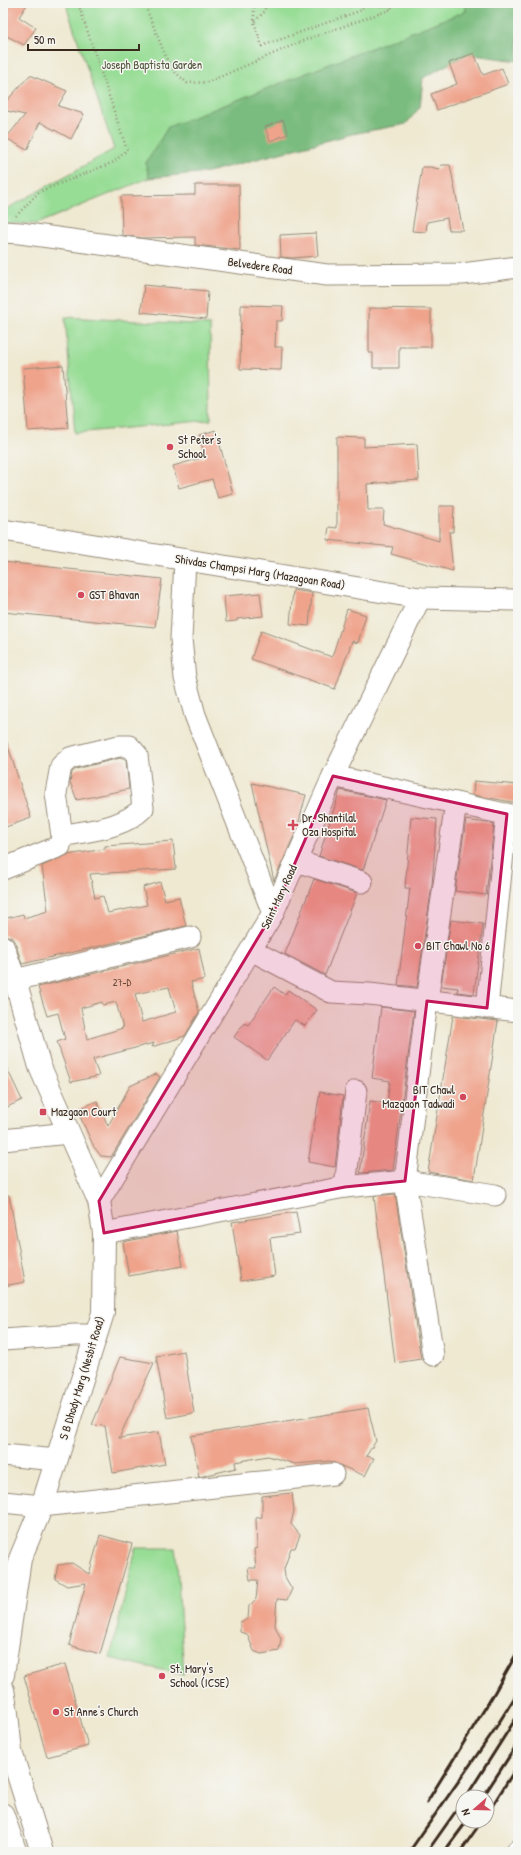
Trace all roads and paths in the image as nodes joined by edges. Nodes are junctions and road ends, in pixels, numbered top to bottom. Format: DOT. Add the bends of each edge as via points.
graph roads {
  1 [pos="78,3"];
  2 [pos="144,3"];
  3 [pos="254,3"];
  4 [pos="265,3"];
  5 [pos="364,3"];
  6 [pos="389,3"];
  7 [pos="254,22"];
  8 [pos="4,232"];
  9 [pos="518,267"];
  10 [pos="3,530"];
  11 [pos="185,560"];
  12 [pos="420,598"];
  13 [pos="518,600"];
  14 [pos="333,776"];
  15 [pos="456,803"];
  16 [pos="513,815"];
  17 [pos="62,836"];
  18 [pos="296,861"];
  19 [pos="3,869"];
  20 [pos="362,882"];
  21 [pos="273,913"];
  22 [pos="190,937"];
  23 [pos="3,947"];
  24 [pos="251,950"];
  25 [pos="15,980"];
  26 [pos="427,1001"];
  27 [pos="487,1008"];
  28 [pos="518,1011"];
  29 [pos="356,1092"];
  30 [pos="68,1134"];
  31 [pos="3,1140"];
  32 [pos="405,1181"];
  33 [pos="345,1187"];
  34 [pos="495,1195"];
  35 [pos="98,1201"];
  36 [pos="104,1233"];
  37 [pos="96,1335"];
  38 [pos="3,1340"];
  39 [pos="433,1355"];
  40 [pos="3,1455"];
  41 [pos="57,1460"];
  42 [pos="333,1474"];
  43 [pos="3,1502"];
  44 [pos="42,1506"];
  45 [pos="3,1675"];
  46 [pos="3,1690"];
  47 [pos="5,1713"];
  48 [pos="7,1755"];
  49 [pos="3,1814"];
  50 [pos="16,1852"];
  51 [pos="42,1852"];
  1 -- 8 [label="path" via="126,150 114,162 39,192 8,224"];
  2 -- 6 [label="path" via="168,62 175,72 187,82 208,82 305,40 392,9"];
  3 -- 7 [label="path"];
  4 -- 7 [label="path" via="266,11"];
  5 -- 7 [label="path" via="362,10 262,46"];
  8 -- 9 [label="street, Belvedere Road" via="327,275 462,274"];
  10 -- 11 [label="street, Shivdas Champsi Marg (Mazagoan Road)"];
  11 -- 12 [label="street, Shivdas Champsi Marg (Mazagoan Road)"];
  11 -- 21 [label="street" via="181,639 184,678 195,715"];
  12 -- 13 [label="street, Shivdas Champsi Marg (Mazagoan Road)"];
  12 -- 14 [label="street, Saint Mary Road"];
  14 -- 15 [label="street"];
  14 -- 18 [label="street, Saint Mary Road"];
  15 -- 16 [label="street"];
  15 -- 26 [label="street"];
  16 -- 27 [label="street"];
  17 -- 17 [label="street" via="56,793 61,766 70,758 129,746 137,755 143,808 135,817 122,824"];
  17 -- 19 [label="street" via="60,846"];
  18 -- 20 [label="street"];
  18 -- 21 [label="street, Saint Mary Road"];
  21 -- 24 [label="street, Saint Mary Road"];
  22 -- 25 [label="street"];
  23 -- 25 [label="main road, S B Dhody Marg (Nesbit Road)"];
  24 -- 26 [label="street" via="331,992"];
  24 -- 35 [label="street, Saint Mary Road"];
  25 -- 30 [label="main road, S B Dhody Marg (Nesbit Road)" via="40,1066"];
  26 -- 27 [label="street"];
  26 -- 32 [label="street"];
  27 -- 28 [label="street"];
  29 -- 33 [label="street"];
  30 -- 31 [label="street"];
  30 -- 35 [label="main road, S B Dhody Marg (Nesbit Road)"];
  32 -- 33 [label="street"];
  32 -- 34 [label="street"];
  32 -- 39 [label="street"];
  33 -- 36 [label="street"];
  35 -- 36 [label="main road, S B Dhody Marg (Nesbit Road)"];
  36 -- 37 [label="main road, S B Dhody Marg (Nesbit Road)" via="103,1314"];
  37 -- 38 [label="street"];
  37 -- 41 [label="main road, S B Dhody Marg (Nesbit Road)"];
  40 -- 41 [label="street"];
  41 -- 44 [label="main road, S B Dhody Marg (Nesbit Road)"];
  42 -- 44 [label="street"];
  43 -- 44 [label="street"];
  44 -- 45 [label="main road, S B Dhody Marg (Nesbit Road)" via="20,1559"];
  46 -- 47 [label="main road"];
  47 -- 48 [label="main road"];
  48 -- 51 [label="main road"];
  49 -- 50 [label="street"];
}
